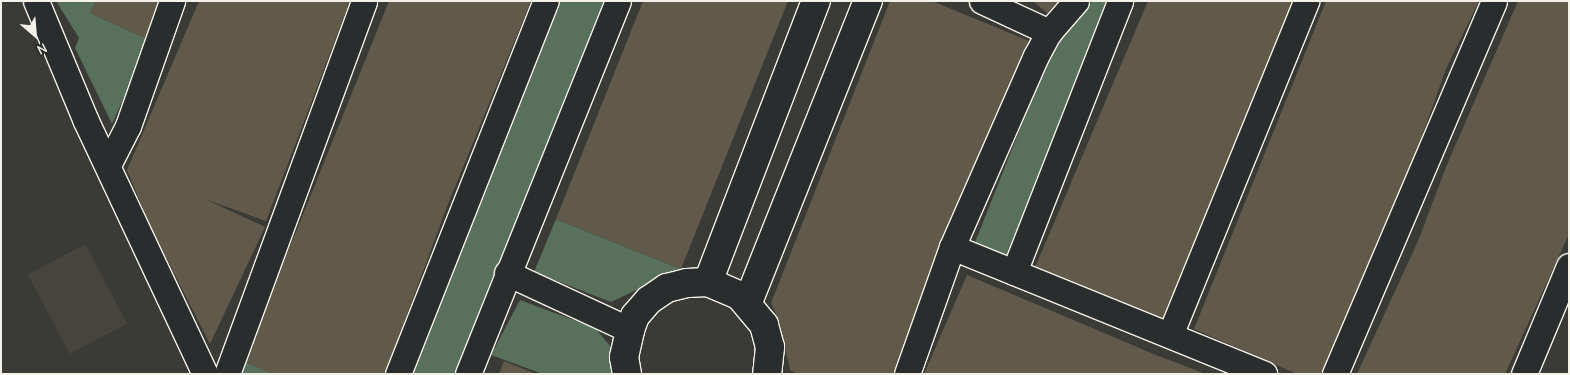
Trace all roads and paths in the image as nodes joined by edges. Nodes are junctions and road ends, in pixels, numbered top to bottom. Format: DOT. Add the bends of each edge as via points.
graph roads {
  1 [pos="36,1"];
  2 [pos="172,1"];
  3 [pos="364,1"];
  4 [pos="546,1"];
  5 [pos="618,1"];
  6 [pos="816,1"];
  7 [pos="868,1"];
  8 [pos="982,1"];
  9 [pos="1076,1"];
  10 [pos="1120,1"];
  11 [pos="1306,1"];
  12 [pos="1494,1"];
  13 [pos="1049,32"];
  14 [pos="108,165"];
  15 [pos="952,247"];
  16 [pos="1569,266"];
  17 [pos="1014,272"];
  18 [pos="507,273"];
  19 [pos="708,282"];
  20 [pos="748,302"];
  21 [pos="630,330"];
  22 [pos="1170,335"];
  23 [pos="771,372"];
  24 [pos="204,374"];
  25 [pos="227,374"];
  26 [pos="398,374"];
  27 [pos="468,374"];
  28 [pos="627,374"];
  29 [pos="907,374"];
  30 [pos="1264,374"];
  31 [pos="1335,374"];
  32 [pos="1524,374"];
  1 -- 14 [label="street" via="85,119"];
  2 -- 14 [label="street" via="128,126"];
  3 -- 25 [label="street"];
  4 -- 26 [label="street"];
  5 -- 18 [label="street"];
  6 -- 19 [label="street"];
  7 -- 20 [label="street"];
  8 -- 13 [label="street"];
  9 -- 13 [label="street"];
  10 -- 17 [label="street"];
  11 -- 22 [label="street"];
  12 -- 31 [label="street"];
  13 -- 15 [label="street"];
  14 -- 24 [label="street"];
  15 -- 17 [label="street"];
  15 -- 29 [label="street"];
  16 -- 32 [label="street"];
  17 -- 22 [label="street"];
  18 -- 21 [label="street"];
  18 -- 27 [label="street"];
  19 -- 20 [label="street" via="724,287"];
  19 -- 21 [label="street" via="667,288 649,300 635,316"];
  20 -- 23 [label="street" via="764,325 770,347"];
  21 -- 28 [label="street" via="624,357"];
  22 -- 30 [label="street"];
}
